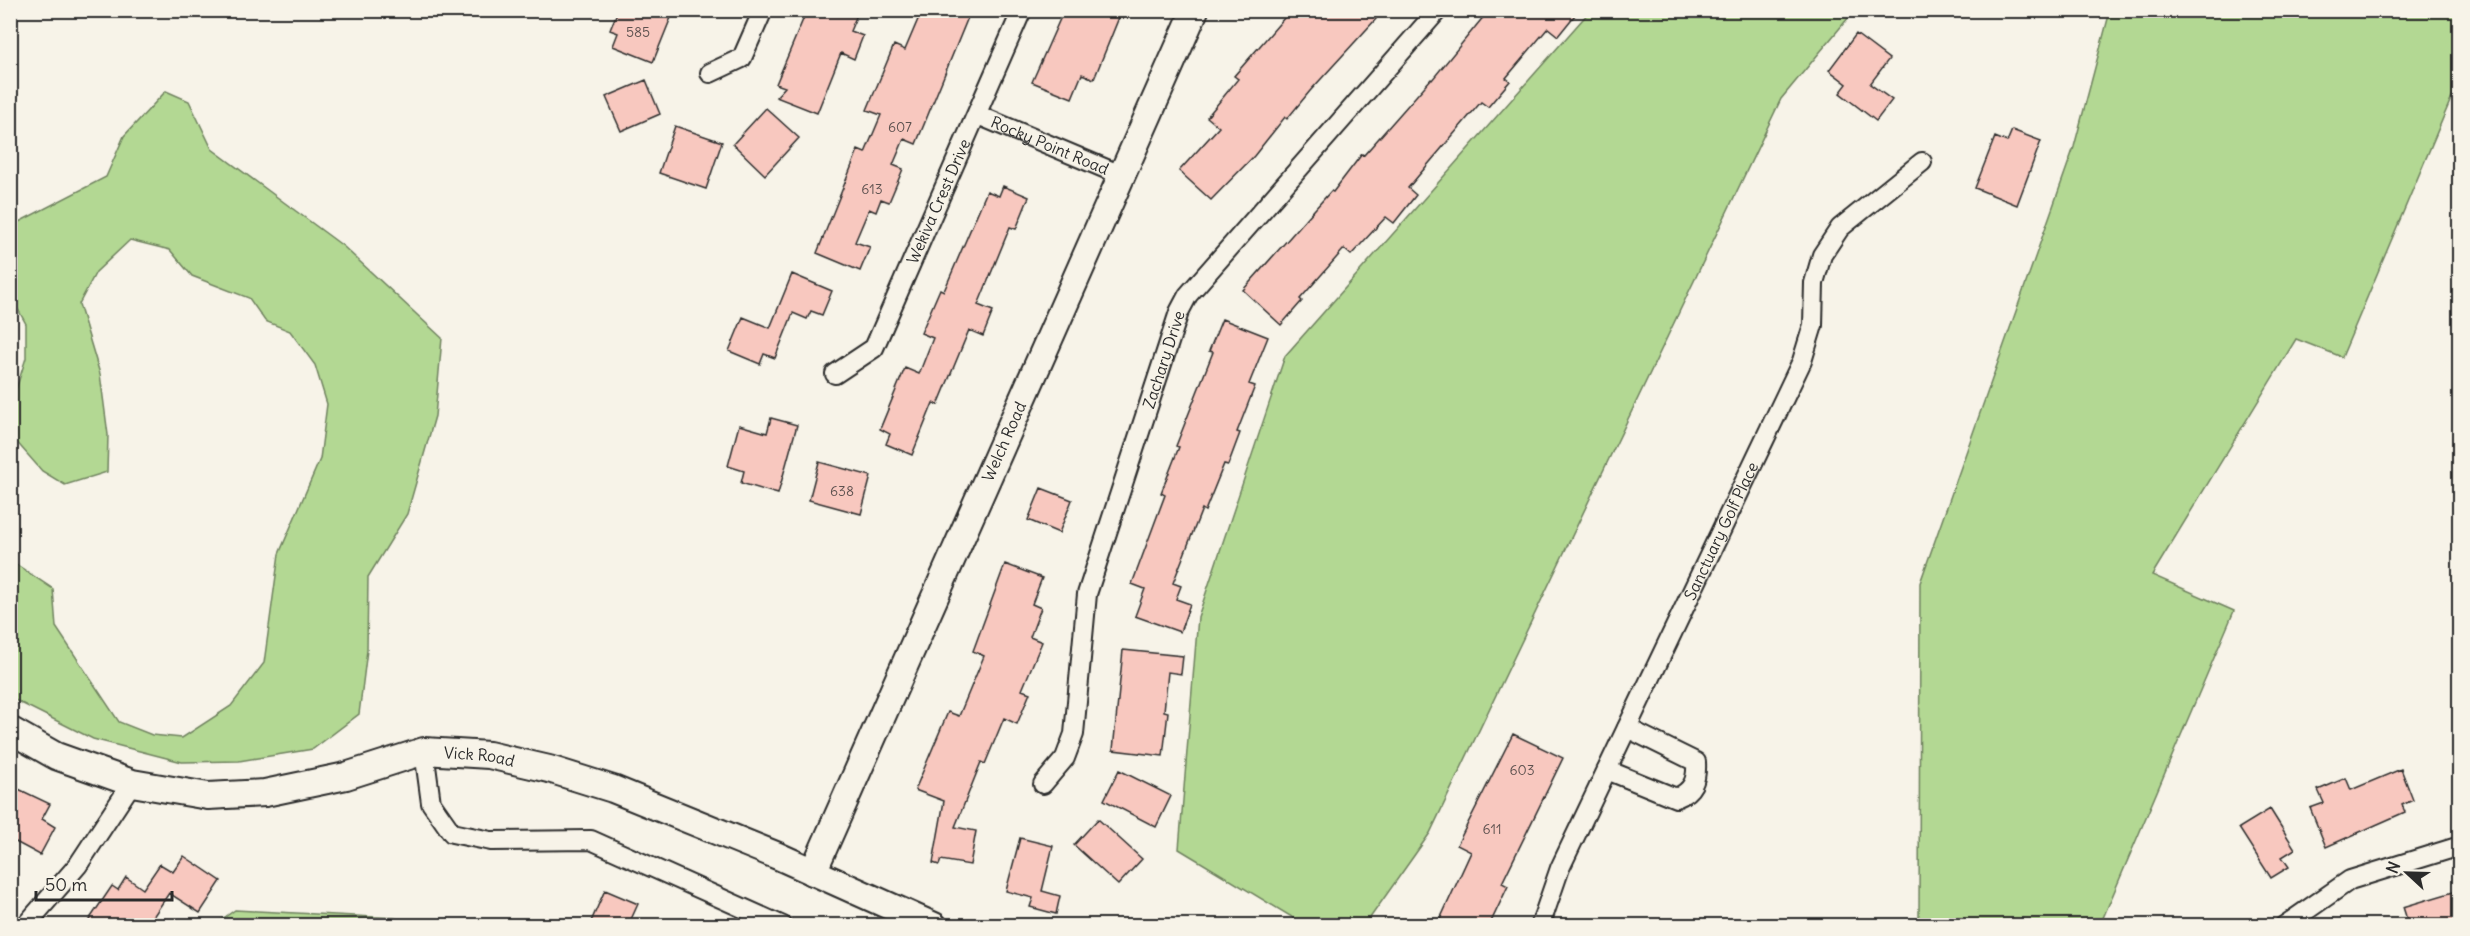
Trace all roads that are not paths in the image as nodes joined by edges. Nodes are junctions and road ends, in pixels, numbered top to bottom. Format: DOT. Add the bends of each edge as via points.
graph roads {
  1 [pos="764,10"];
  2 [pos="1022,10"];
  3 [pos="1195,10"];
  4 [pos="1438,10"];
  5 [pos="710,73"];
  6 [pos="978,115"];
  7 [pos="1922,162"];
  8 [pos="1123,176"];
  9 [pos="835,374"];
  10 [pos="1627,728"];
  11 [pos="10,730"];
  12 [pos="424,751"];
  13 [pos="1607,770"];
  14 [pos="132,783"];
  15 [pos="1043,784"];
  16 [pos="2460,846"];
  17 [pos="813,872"];
  18 [pos="25,926"];
  19 [pos="783,926"];
  20 [pos="934,926"];
  21 [pos="1540,926"];
  22 [pos="2284,926"];
  1 -- 5 [label="street" via="742,58"];
  2 -- 6 [label="street, Wekiva Crest Drive"];
  3 -- 8 [label="street, Welch Road"];
  4 -- 15 [label="street, Zachary Drive" via="1188,296 1179,312 1087,594 1074,734 1065,758"];
  6 -- 8 [label="street, Rocky Point Road"];
  6 -- 9 [label="street, Wekiva Crest Drive" via="874,348"];
  7 -- 10 [label="street, Sanctuary Golf Place" via="1840,228 1822,255 1814,283 1813,325 1802,361"];
  8 -- 17 [label="street, Welch Road"];
  10 -- 13 [label="street, Sanctuary Golf Place"];
  10 -- 13 [label="street" via="1696,762 1696,776 1688,793 1677,798"];
  11 -- 14 [label="street, Vick Road" via="56,756"];
  12 -- 14 [label="street, Vick Road" via="346,776 265,794 208,796"];
  12 -- 17 [label="street, Vick Road" via="489,755 549,769 613,789"];
  12 -- 19 [label="street" via="430,802 452,833 491,841 591,840"];
  13 -- 21 [label="street, Sanctuary Golf Place" via="1560,868"];
  14 -- 18 [label="street" via="78,865"];
  16 -- 22 [label="street" via="2350,880"];
  17 -- 20 [label="street, Vick Road"];
}
